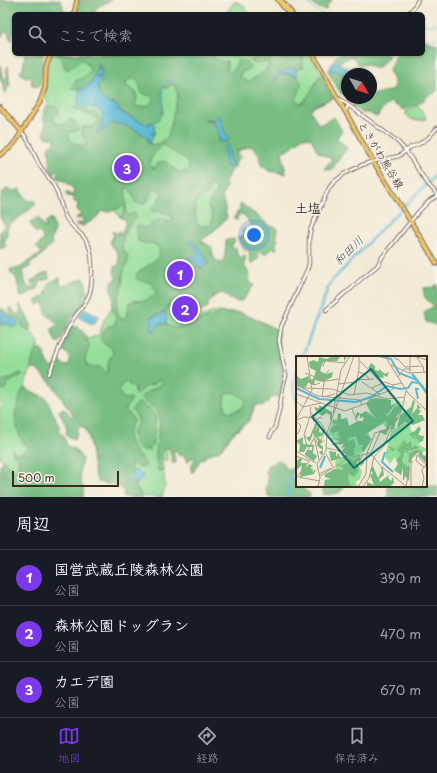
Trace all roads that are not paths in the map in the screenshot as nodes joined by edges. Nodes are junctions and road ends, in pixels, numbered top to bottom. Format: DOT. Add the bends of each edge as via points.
graph roads {
  1 [pos="77,0"];
  2 [pos="278,0"];
  3 [pos="281,0"];
  4 [pos="418,0"];
  5 [pos="74,12"];
  6 [pos="289,12"];
  7 [pos="290,12"];
  8 [pos="410,12"];
  9 [pos="50,56"];
  10 [pos="315,56"];
  11 [pos="315,56"];
  12 [pos="340,99"];
  13 [pos="0,107"];
  14 [pos="346,107"];
  15 [pos="437,128"];
  16 [pos="22,132"];
  17 [pos="406,151"];
  18 [pos="0,155"];
  19 [pos="374,161"];
  20 [pos="437,195"];
  21 [pos="411,220"];
  22 [pos="437,260"];
  23 [pos="437,264"];
  24 [pos="326,310"];
  25 [pos="49,374"];
  26 [pos="270,437"];
  1 -- 5 [label="main road"];
  2 -- 6 [label="main road"];
  3 -- 7 [label="main road"];
  4 -- 8 [label="street"];
  9 -- 16 [label="main road" via="43,96"];
  10 -- 12 [label="main road, ときがわ熊谷線"];
  11 -- 14 [label="main road, ときがわ熊谷線"];
  12 -- 14 [label="main road, ときがわ熊谷線"];
  12 -- 14 [label="street"];
  13 -- 16 [label="main road"];
  14 -- 17 [label="street" via="396,141"];
  14 -- 19 [label="main road, ときがわ熊谷線"];
  14 -- 19 [label="main road, ときがわ熊谷線"];
  15 -- 17 [label="street" via="428,138"];
  16 -- 18 [label="main road" via="13,145"];
  16 -- 25 [label="street" via="56,190 65,216 71,226 88,242 91,255 92,282 89,296 71,321"];
  17 -- 19 [label="street" via="399,156"];
  17 -- 20 [label="street"];
  19 -- 21 [label="main road, ときがわ熊谷線"];
  19 -- 26 [label="street" via="344,174 333,182 311,228 308,268 280,334 286,376 280,411"];
  20 -- 21 [label="street"];
  21 -- 22 [label="main road, ときがわ熊谷線"];
  21 -- 23 [label="main road, ときがわ熊谷線"];
  21 -- 24 [label="street" via="387,250 378,266"];
}
